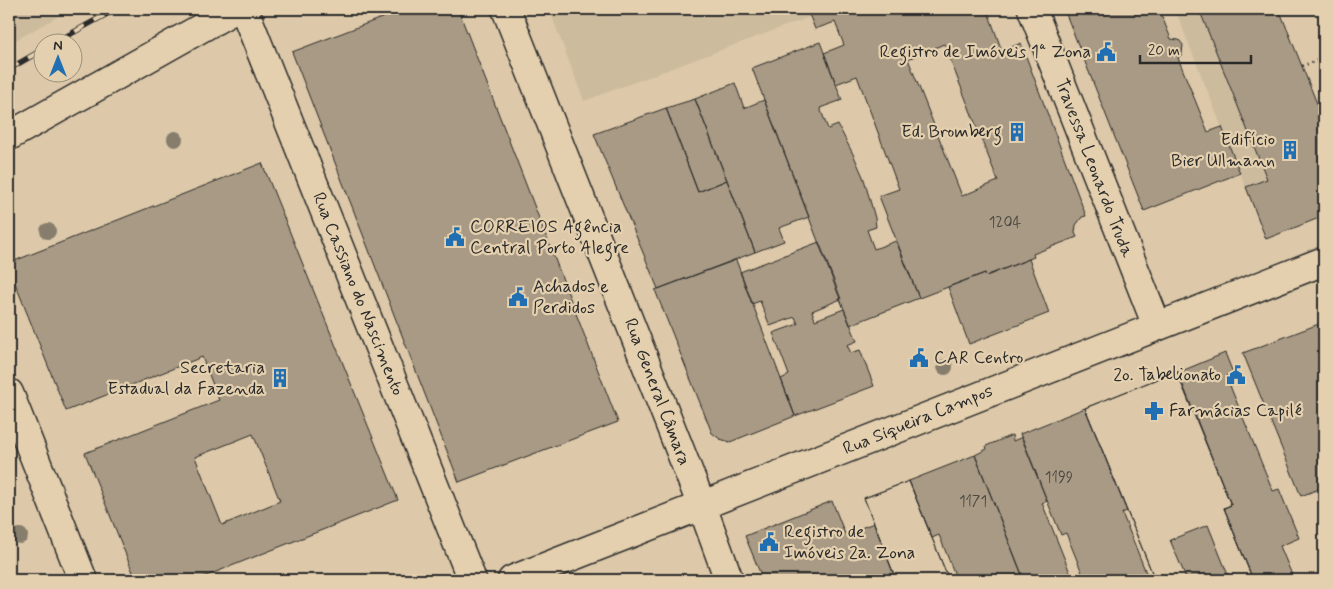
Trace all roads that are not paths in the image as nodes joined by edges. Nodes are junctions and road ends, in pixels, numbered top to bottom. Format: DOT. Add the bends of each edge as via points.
graph roads {
  1 [pos="236,9"];
  2 [pos="244,9"];
  3 [pos="506,9"];
  4 [pos="1032,9"];
  5 [pos="9,136"];
  6 [pos="1324,261"];
  7 [pos="1157,326"];
  8 [pos="9,393"];
  9 [pos="702,506"];
  10 [pos="83,580"];
  11 [pos="472,580"];
  12 [pos="512,580"];
  13 [pos="729,580"];
  1 -- 5 [label="street"];
  2 -- 11 [label="street, Rua Cassiano do Nascimento"];
  3 -- 9 [label="street, Rua General Câmara"];
  4 -- 7 [label="street, Travessa Leonardo Truda"];
  6 -- 7 [label="street, Rua Siqueira Campos"];
  7 -- 9 [label="street, Rua Siqueira Campos"];
  8 -- 10 [label="street"];
  9 -- 12 [label="street, Rua Siqueira Campos"];
  9 -- 13 [label="street, Rua General Câmara"];
}
